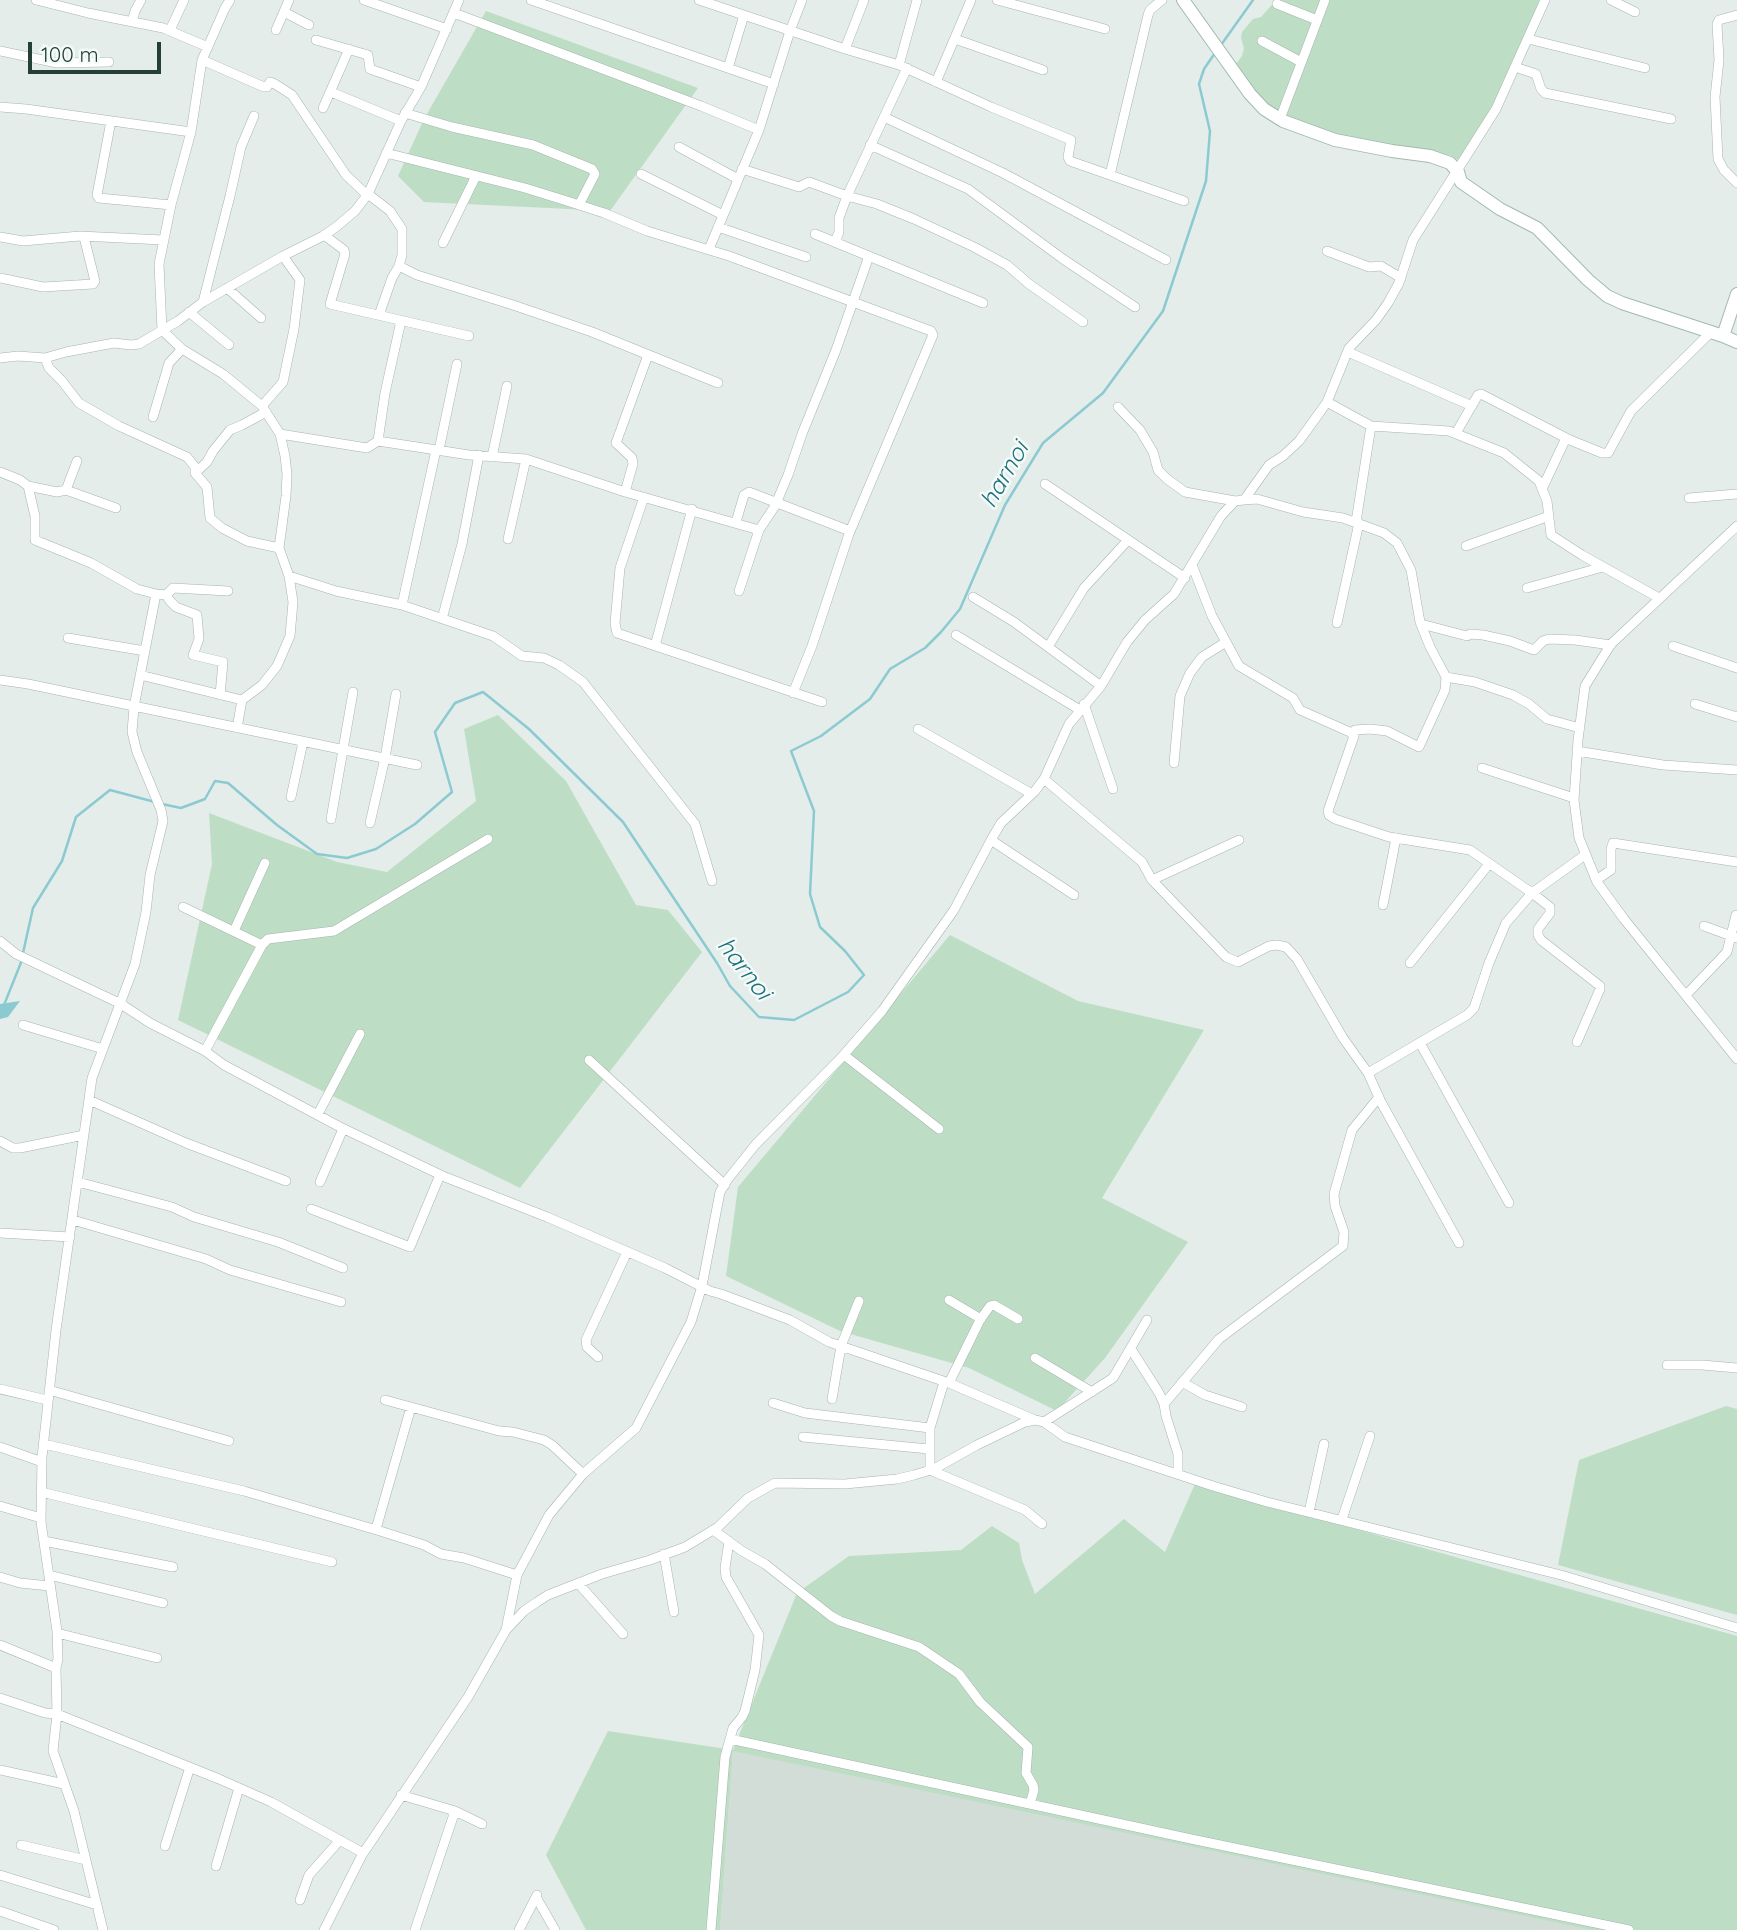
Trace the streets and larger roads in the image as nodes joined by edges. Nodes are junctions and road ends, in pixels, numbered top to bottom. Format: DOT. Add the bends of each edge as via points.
graph roads {
  1 [pos="36,0"];
  2 [pos="141,0"];
  3 [pos="184,0"];
  4 [pos="230,0"];
  5 [pos="289,0"];
  6 [pos="364,0"];
  7 [pos="459,0"];
  8 [pos="531,0"];
  9 [pos="699,0"];
  10 [pos="802,0"];
  11 [pos="864,0"];
  12 [pos="917,0"];
  13 [pos="971,0"];
  14 [pos="997,0"];
  15 [pos="1162,0"];
  16 [pos="1183,0"];
  17 [pos="1325,0"];
  18 [pos="1545,0"];
  19 [pos="1611,0"];
  20 [pos="1277,4"];
  21 [pos="284,12"];
  22 [pos="454,12"];
  23 [pos="1635,12"];
  24 [pos="744,15"];
  25 [pos="1737,15"];
  26 [pos="1317,20"];
  27 [pos="132,22"];
  28 [pos="309,25"];
  29 [pos="447,29"];
  30 [pos="1105,29"];
  31 [pos="170,30"];
  32 [pos="276,30"];
  33 [pos="790,31"];
  34 [pos="955,39"];
  35 [pos="1528,39"];
  36 [pos="316,40"];
  37 [pos="1262,41"];
  38 [pos="208,47"];
  39 [pos="349,49"];
  40 [pos="845,49"];
  41 [pos="0,51"];
  42 [pos="202,60"];
  43 [pos="109,62"];
  44 [pos="1301,62"];
  45 [pos="903,67"];
  46 [pos="1515,67"];
  47 [pos="728,68"];
  48 [pos="1645,68"];
  49 [pos="1043,70"];
  50 [pos="936,82"];
  51 [pos="774,83"];
  52 [pos="421,87"];
  53 [pos="331,92"];
  54 [pos="0,107"];
  55 [pos="323,108"];
  56 [pos="254,116"];
  57 [pos="403,117"];
  58 [pos="884,117"];
  59 [pos="1280,119"];
  60 [pos="1671,119"];
  61 [pos="111,121"];
  62 [pos="759,130"];
  63 [pos="191,132"];
  64 [pos="870,145"];
  65 [pos="679,147"];
  66 [pos="386,153"];
  67 [pos="1458,172"];
  68 [pos="641,174"];
  69 [pos="740,174"];
  70 [pos="1110,175"];
  71 [pos="476,176"];
  72 [pos="1737,183"];
  73 [pos="368,195"];
  74 [pos="848,196"];
  75 [pos="1184,201"];
  76 [pos="171,205"];
  77 [pos="579,205"];
  78 [pos="723,215"];
  79 [pos="718,228"];
  80 [pos="815,234"];
  81 [pos="324,235"];
  82 [pos="0,237"];
  83 [pos="84,237"];
  84 [pos="163,240"];
  85 [pos="835,242"];
  86 [pos="443,243"];
  87 [pos="709,249"];
  88 [pos="1327,251"];
  89 [pos="283,256"];
  90 [pos="869,256"];
  91 [pos="806,257"];
  92 [pos="1166,260"];
  93 [pos="400,266"];
  94 [pos="0,278"];
  95 [pos="1401,278"];
  96 [pos="227,288"];
  97 [pos="1736,301"];
  98 [pos="203,302"];
  99 [pos="853,302"];
  100 [pos="983,303"];
  101 [pos="1135,307"];
  102 [pos="189,312"];
  103 [pos="379,315"];
  104 [pos="261,318"];
  105 [pos="401,321"];
  106 [pos="1083,322"];
  107 [pos="162,330"];
  108 [pos="1717,334"];
  109 [pos="469,336"];
  110 [pos="1737,342"];
  111 [pos="229,345"];
  112 [pos="182,349"];
  113 [pos="1348,352"];
  114 [pos="648,355"];
  115 [pos="0,358"];
  116 [pos="45,358"];
  117 [pos="457,364"];
  118 [pos="718,383"];
  119 [pos="507,386"];
  120 [pos="1326,402"];
  121 [pos="1472,406"];
  122 [pos="1118,407"];
  123 [pos="264,409"];
  124 [pos="153,417"];
  125 [pos="1371,426"];
  126 [pos="1456,433"];
  127 [pos="280,434"];
  128 [pos="1566,438"];
  129 [pos="378,441"];
  130 [pos="437,450"];
  131 [pos="479,455"];
  132 [pos="492,457"];
  133 [pos="526,459"];
  134 [pos="77,461"];
  135 [pos="0,472"];
  136 [pos="195,473"];
  137 [pos="1045,484"];
  138 [pos="28,485"];
  139 [pos="1542,489"];
  140 [pos="66,490"];
  141 [pos="625,492"];
  142 [pos="1737,494"];
  143 [pos="644,497"];
  144 [pos="1689,498"];
  145 [pos="1239,500"];
  146 [pos="777,501"];
  147 [pos="116,508"];
  148 [pos="692,509"];
  149 [pos="1549,516"];
  150 [pos="736,522"];
  151 [pos="1358,523"];
  152 [pos="1737,526"];
  153 [pos="759,530"];
  154 [pos="850,531"];
  155 [pos="508,539"];
  156 [pos="1128,540"];
  157 [pos="1466,546"];
  158 [pos="279,548"];
  159 [pos="1192,565"];
  160 [pos="1603,567"];
  161 [pos="289,576"];
  162 [pos="1185,578"];
  163 [pos="1527,588"];
  164 [pos="228,591"];
  165 [pos="739,591"];
  166 [pos="161,595"];
  167 [pos="973,597"];
  168 [pos="1659,598"];
  169 [pos="402,605"];
  170 [pos="442,619"];
  171 [pos="1337,623"];
  172 [pos="1421,624"];
  173 [pos="956,635"];
  174 [pos="68,638"];
  175 [pos="1226,642"];
  176 [pos="1611,645"];
  177 [pos="655,646"];
  178 [pos="1673,646"];
  179 [pos="1048,647"];
  180 [pos="145,651"];
  181 [pos="1737,668"];
  182 [pos="140,675"];
  183 [pos="1446,677"];
  184 [pos="0,680"];
  185 [pos="1101,685"];
  186 [pos="353,692"];
  187 [pos="793,693"];
  188 [pos="396,694"];
  189 [pos="220,695"];
  190 [pos="242,700"];
  191 [pos="822,702"];
  192 [pos="1695,705"];
  193 [pos="134,707"];
  194 [pos="1082,707"];
  195 [pos="1737,717"];
  196 [pos="237,728"];
  197 [pos="1580,728"];
  198 [pos="918,730"];
  199 [pos="1351,733"];
  200 [pos="303,742"];
  201 [pos="344,750"];
  202 [pos="1577,751"];
  203 [pos="385,758"];
  204 [pos="1174,763"];
  205 [pos="417,765"];
  206 [pos="1482,768"];
  207 [pos="1737,771"];
  208 [pos="1044,779"];
  209 [pos="1113,789"];
  210 [pos="1032,794"];
  211 [pos="291,797"];
  212 [pos="1574,798"];
  213 [pos="331,818"];
  214 [pos="370,822"];
  215 [pos="1396,838"];
  216 [pos="488,839"];
  217 [pos="991,840"];
  218 [pos="1238,840"];
  219 [pos="1585,855"];
  220 [pos="1737,862"];
  221 [pos="265,863"];
  222 [pos="1489,864"];
  223 [pos="1152,880"];
  224 [pos="1596,880"];
  225 [pos="712,881"];
  226 [pos="1532,892"];
  227 [pos="1074,895"];
  228 [pos="1383,905"];
  229 [pos="183,907"];
  230 [pos="1736,915"];
  231 [pos="1704,926"];
  232 [pos="234,931"];
  233 [pos="1734,936"];
  234 [pos="0,941"];
  235 [pos="262,945"];
  236 [pos="1410,963"];
  237 [pos="1686,995"];
  238 [pos="121,1004"];
  239 [pos="23,1026"];
  240 [pos="360,1034"];
  241 [pos="1577,1042"];
  242 [pos="1420,1043"];
  243 [pos="103,1049"];
  244 [pos="205,1051"];
  245 [pos="844,1055"];
  246 [pos="1737,1059"];
  247 [pos="589,1060"];
  248 [pos="1368,1073"];
  249 [pos="1379,1097"];
  250 [pos="89,1100"];
  251 [pos="318,1114"];
  252 [pos="342,1129"];
  253 [pos="939,1129"];
  254 [pos="84,1135"];
  255 [pos="0,1141"];
  256 [pos="439,1175"];
  257 [pos="286,1181"];
  258 [pos="78,1182"];
  259 [pos="320,1182"];
  260 [pos="724,1185"];
  261 [pos="1509,1203"];
  262 [pos="311,1209"];
  263 [pos="73,1220"];
  264 [pos="0,1233"];
  265 [pos="70,1237"];
  266 [pos="1459,1243"];
  267 [pos="628,1252"];
  268 [pos="343,1268"];
  269 [pos="702,1286"];
  270 [pos="949,1300"];
  271 [pos="859,1301"];
  272 [pos="341,1302"];
  273 [pos="981,1319"];
  274 [pos="1018,1319"];
  275 [pos="1147,1320"];
  276 [pos="841,1346"];
  277 [pos="1130,1349"];
  278 [pos="598,1357"];
  279 [pos="1035,1358"];
  280 [pos="1667,1365"];
  281 [pos="1737,1368"];
  282 [pos="1182,1382"];
  283 [pos="946,1383"];
  284 [pos="0,1389"];
  285 [pos="1093,1392"];
  286 [pos="48,1395"];
  287 [pos="832,1399"];
  288 [pos="385,1400"];
  289 [pos="773,1403"];
  290 [pos="1164,1404"];
  291 [pos="411,1407"];
  292 [pos="1242,1407"];
  293 [pos="1040,1421"];
  294 [pos="930,1427"];
  295 [pos="1370,1436"];
  296 [pos="803,1437"];
  297 [pos="229,1441"];
  298 [pos="44,1444"];
  299 [pos="1324,1444"];
  300 [pos="0,1447"];
  301 [pos="929,1449"];
  302 [pos="41,1462"];
  303 [pos="930,1470"];
  304 [pos="583,1474"];
  305 [pos="1178,1474"];
  306 [pos="41,1492"];
  307 [pos="0,1506"];
  308 [pos="1309,1512"];
  309 [pos="41,1518"];
  310 [pos="1342,1519"];
  311 [pos="1042,1524"];
  312 [pos="376,1530"];
  313 [pos="713,1530"];
  314 [pos="44,1541"];
  315 [pos="729,1541"];
  316 [pos="664,1555"];
  317 [pos="332,1562"];
  318 [pos="173,1567"];
  319 [pos="49,1575"];
  320 [pos="517,1575"];
  321 [pos="0,1577"];
  322 [pos="578,1583"];
  323 [pos="50,1586"];
  324 [pos="163,1603"];
  325 [pos="674,1612"];
  326 [pos="1737,1628"];
  327 [pos="506,1630"];
  328 [pos="57,1633"];
  329 [pos="623,1634"];
  330 [pos="0,1645"];
  331 [pos="157,1658"];
  332 [pos="56,1668"];
  333 [pos="0,1698"];
  334 [pos="57,1714"];
  335 [pos="730,1739"];
  336 [pos="190,1767"];
  337 [pos="0,1770"];
  338 [pos="64,1784"];
  339 [pos="239,1788"];
  340 [pos="401,1795"];
  341 [pos="1030,1804"];
  342 [pos="455,1811"];
  343 [pos="482,1824"];
  344 [pos="340,1840"];
  345 [pos="21,1844"];
  346 [pos="165,1846"];
  347 [pos="363,1853"];
  348 [pos="86,1860"];
  349 [pos="216,1866"];
  350 [pos="0,1875"];
  351 [pos="300,1900"];
  352 [pos="97,1905"];
  353 [pos="0,1911"];
  354 [pos="54,1930"];
  355 [pos="103,1930"];
  356 [pos="324,1930"];
  357 [pos="415,1930"];
  358 [pos="519,1930"];
  359 [pos="555,1930"];
  360 [pos="711,1930"];
  361 [pos="1629,1930"];
  1 -- 27 [label="street"];
  2 -- 27 [label="street"];
  3 -- 31 [label="street"];
  4 -- 38 [label="street"];
  5 -- 21 [label="street"];
  6 -- 29 [label="street"];
  7 -- 22 [label="street"];
  8 -- 47 [label="street"];
  9 -- 24 [label="street"];
  10 -- 33 [label="street"];
  11 -- 40 [label="street"];
  12 -- 45 [label="street"];
  13 -- 34 [label="street"];
  14 -- 30 [label="street"];
  15 -- 70 [label="street" via="1147,15"];
  16 -- 59 [label="street" via="1236,75 1264,109"];
  17 -- 26 [label="street"];
  18 -- 35 [label="street"];
  19 -- 23 [label="street"];
  20 -- 26 [label="street"];
  21 -- 28 [label="street"];
  21 -- 32 [label="street"];
  22 -- 29 [label="street"];
  22 -- 62 [label="street"];
  24 -- 33 [label="street"];
  24 -- 47 [label="street"];
  25 -- 72 [label="street" via="1717,24 1720,60 1715,97 1718,159"];
  26 -- 44 [label="street"];
  27 -- 31 [label="street"];
  29 -- 52 [label="street"];
  31 -- 38 [label="street"];
  33 -- 40 [label="street"];
  33 -- 51 [label="street"];
  34 -- 49 [label="street"];
  34 -- 50 [label="street"];
  35 -- 46 [label="street"];
  35 -- 48 [label="street"];
  36 -- 39 [label="street"];
  37 -- 44 [label="street"];
  38 -- 42 [label="street"];
  39 -- 52 [label="street" via="368,55 370,69"];
  39 -- 53 [label="street"];
  40 -- 45 [label="street"];
  41 -- 43 [label="street" via="57,63"];
  42 -- 63 [label="street"];
  42 -- 73 [label="street" via="264,87 275,83 292,95 346,175"];
  44 -- 59 [label="street"];
  45 -- 50 [label="street"];
  45 -- 58 [label="street"];
  46 -- 60 [label="street" via="1536,74 1545,93"];
  46 -- 67 [label="street"];
  47 -- 51 [label="street"];
  50 -- 70 [label="street" via="1071,140 1070,161"];
  51 -- 62 [label="street"];
  52 -- 57 [label="street"];
  53 -- 55 [label="street"];
  53 -- 57 [label="street"];
  54 -- 61 [label="street"];
  56 -- 98 [label="street" via="241,147"];
  57 -- 66 [label="street"];
  57 -- 77 [label="street" via="533,145 592,169 594,174"];
  58 -- 64 [label="street"];
  58 -- 92 [label="street" via="1003,173"];
  59 -- 67 [label="street" via="1335,140 1430,156 1450,163"];
  61 -- 63 [label="street"];
  61 -- 76 [label="street" via="99,198"];
  62 -- 69 [label="street"];
  63 -- 76 [label="street"];
  64 -- 74 [label="street"];
  64 -- 101 [label="street" via="968,189"];
  65 -- 69 [label="street"];
  66 -- 71 [label="street"];
  66 -- 73 [label="street"];
  67 -- 95 [label="street" via="1413,240"];
  67 -- 108 [label="street" via="1461,182 1537,228 1607,296"];
  68 -- 78 [label="street"];
  69 -- 74 [label="street" via="799,187 809,182"];
  69 -- 78 [label="street"];
  70 -- 75 [label="street"];
  71 -- 77 [label="street"];
  71 -- 86 [label="street"];
  73 -- 81 [label="street"];
  73 -- 93 [label="street" via="390,211 402,229"];
  74 -- 85 [label="street"];
  74 -- 106 [label="street" via="974,247 1007,265"];
  76 -- 84 [label="street"];
  77 -- 87 [label="street"];
  78 -- 79 [label="street"];
  79 -- 87 [label="street"];
  79 -- 91 [label="street"];
  80 -- 85 [label="street"];
  81 -- 89 [label="street"];
  81 -- 103 [label="street" via="345,254 330,304"];
  82 -- 83 [label="street" via="23,241"];
  83 -- 84 [label="street"];
  83 -- 94 [label="street" via="93,284 43,287"];
  84 -- 107 [label="street" via="159,264"];
  85 -- 90 [label="street"];
  87 -- 99 [label="street"];
  88 -- 95 [label="street"];
  89 -- 96 [label="street"];
  89 -- 123 [label="street" via="300,280 294,329 283,383"];
  90 -- 99 [label="street"];
  90 -- 100 [label="street"];
  93 -- 103 [label="street"];
  93 -- 114 [label="street"];
  95 -- 113 [label="street" via="1376,320"];
  96 -- 98 [label="street"];
  96 -- 104 [label="street"];
  97 -- 108 [label="street"];
  98 -- 102 [label="street"];
  99 -- 146 [label="street"];
  99 -- 154 [label="street" via="933,335"];
  102 -- 107 [label="street"];
  102 -- 111 [label="street"];
  103 -- 105 [label="street"];
  105 -- 109 [label="street"];
  105 -- 129 [label="street"];
  107 -- 112 [label="street"];
  107 -- 116 [label="street" via="139,344 114,343"];
  108 -- 110 [label="street"];
  108 -- 128 [label="street" via="1631,411 1608,453"];
  112 -- 123 [label="street" via="223,374"];
  112 -- 124 [label="street" via="169,363"];
  113 -- 120 [label="street"];
  113 -- 121 [label="street"];
  114 -- 118 [label="street"];
  114 -- 141 [label="street" via="616,443 634,464"];
  115 -- 116 [label="street"];
  116 -- 136 [label="street" via="48,368 79,403 187,457"];
  117 -- 130 [label="street"];
  119 -- 132 [label="street"];
  120 -- 125 [label="street"];
  120 -- 145 [label="street" via="1299,441"];
  121 -- 126 [label="street"];
  121 -- 128 [label="street" via="1481,394"];
  122 -- 145 [label="street" via="1140,430 1167,480 1185,492"];
  123 -- 127 [label="street"];
  123 -- 136 [label="street" via="230,430"];
  125 -- 126 [label="street"];
  125 -- 151 [label="street"];
  126 -- 139 [label="street" via="1504,453 1539,481"];
  127 -- 129 [label="street" via="367,448"];
  127 -- 158 [label="street" via="287,474"];
  128 -- 139 [label="street"];
  129 -- 130 [label="street"];
  130 -- 131 [label="street"];
  130 -- 169 [label="street"];
  131 -- 132 [label="street"];
  131 -- 170 [label="street"];
  132 -- 133 [label="street"];
  133 -- 141 [label="street"];
  133 -- 155 [label="street"];
  134 -- 140 [label="street"];
  135 -- 138 [label="street"];
  136 -- 158 [label="street" via="207,487 210,518 247,541"];
  137 -- 156 [label="street"];
  138 -- 140 [label="street"];
  138 -- 166 [label="street" via="35,540 91,563 137,589"];
  139 -- 149 [label="street"];
  140 -- 147 [label="street"];
  141 -- 143 [label="street"];
  142 -- 144 [label="street"];
  143 -- 148 [label="street"];
  143 -- 177 [label="street" via="620,568 615,631"];
  145 -- 151 [label="street" via="1256,499"];
  145 -- 159 [label="street" via="1222,516"];
  146 -- 150 [label="street" via="749,492"];
  146 -- 153 [label="street"];
  146 -- 154 [label="street"];
  148 -- 150 [label="street"];
  148 -- 177 [label="street"];
  149 -- 157 [label="street"];
  149 -- 160 [label="street" via="1551,535"];
  150 -- 153 [label="street"];
  151 -- 171 [label="street"];
  151 -- 172 [label="street" via="1397,543 1411,570"];
  152 -- 168 [label="street"];
  153 -- 165 [label="street"];
  154 -- 187 [label="street"];
  156 -- 162 [label="street"];
  156 -- 179 [label="street" via="1084,587"];
  158 -- 161 [label="street"];
  159 -- 162 [label="street"];
  159 -- 175 [label="street"];
  160 -- 163 [label="street"];
  160 -- 168 [label="street"];
  161 -- 169 [label="street"];
  161 -- 190 [label="street" via="293,602 290,636 277,666"];
  162 -- 185 [label="street" via="1127,642"];
  164 -- 166 [label="street" via="173,588"];
  166 -- 180 [label="street"];
  166 -- 189 [label="street" via="197,615 200,639 193,655 223,662"];
  167 -- 179 [label="street"];
  168 -- 176 [label="street"];
  169 -- 170 [label="street"];
  170 -- 225 [label="street" via="493,636 522,656 544,658 583,682 695,824"];
  172 -- 176 [label="street" via="1534,650 1549,639"];
  172 -- 183 [label="street"];
  173 -- 194 [label="street"];
  174 -- 180 [label="street"];
  175 -- 199 [label="street" via="1239,666 1293,698 1300,710"];
  175 -- 204 [label="street" via="1202,657 1189,673 1180,696"];
  176 -- 197 [label="street" via="1586,686"];
  177 -- 187 [label="street"];
  178 -- 181 [label="street"];
  179 -- 185 [label="street"];
  180 -- 182 [label="street"];
  182 -- 189 [label="street"];
  182 -- 193 [label="street"];
  183 -- 197 [label="street" via="1513,695 1547,719"];
  183 -- 199 [label="street" via="1421,746 1387,731"];
  184 -- 193 [label="street"];
  185 -- 194 [label="street"];
  186 -- 201 [label="street"];
  187 -- 191 [label="street"];
  188 -- 203 [label="street"];
  189 -- 190 [label="street"];
  190 -- 196 [label="street"];
  192 -- 195 [label="street"];
  193 -- 196 [label="street"];
  193 -- 238 [label="street" via="132,732 137,752 163,821 135,964"];
  194 -- 208 [label="street" via="1069,724"];
  194 -- 209 [label="street"];
  196 -- 200 [label="street"];
  197 -- 202 [label="street"];
  198 -- 210 [label="street"];
  199 -- 215 [label="street" via="1354,736 1329,815"];
  200 -- 201 [label="street"];
  200 -- 211 [label="street"];
  201 -- 203 [label="street"];
  201 -- 213 [label="street"];
  202 -- 207 [label="street"];
  202 -- 212 [label="street"];
  203 -- 205 [label="street"];
  203 -- 214 [label="street"];
  206 -- 212 [label="street"];
  208 -- 210 [label="street"];
  208 -- 223 [label="street" via="1142,862"];
  210 -- 217 [label="street"];
  212 -- 219 [label="street"];
  215 -- 222 [label="street" via="1470,850"];
  215 -- 228 [label="street"];
  216 -- 235 [label="street" via="334,931 268,939"];
  217 -- 227 [label="street"];
  217 -- 245 [label="street" via="954,910 882,1011"];
  218 -- 223 [label="street"];
  219 -- 224 [label="street"];
  219 -- 226 [label="street"];
  220 -- 224 [label="street" via="1613,844 1611,870"];
  221 -- 232 [label="street"];
  222 -- 226 [label="street"];
  222 -- 236 [label="street"];
  223 -- 248 [label="street" via="1233,961 1269,946 1286,947"];
  224 -- 237 [label="street"];
  226 -- 241 [label="street" via="1550,907 1538,929 1541,940 1600,986"];
  226 -- 242 [label="street" via="1506,923 1474,1008"];
  229 -- 232 [label="street"];
  230 -- 233 [label="street"];
  231 -- 233 [label="street"];
  232 -- 235 [label="street"];
  233 -- 237 [label="street" via="1727,952"];
  234 -- 238 [label="street" via="16,954"];
  235 -- 244 [label="street"];
  237 -- 246 [label="street"];
  238 -- 243 [label="street"];
  238 -- 244 [label="street"];
  239 -- 243 [label="street"];
  240 -- 251 [label="street"];
  242 -- 248 [label="street"];
  242 -- 261 [label="street"];
  243 -- 250 [label="street"];
  244 -- 251 [label="street"];
  245 -- 253 [label="street"];
  245 -- 260 [label="street" via="756,1144"];
  247 -- 260 [label="street"];
  248 -- 249 [label="street"];
  249 -- 266 [label="street"];
  249 -- 282 [label="street" via="1352,1130 1334,1194 1344,1231 1343,1246 1219,1339"];
  250 -- 254 [label="street"];
  250 -- 257 [label="street"];
  251 -- 252 [label="street"];
  252 -- 256 [label="street"];
  252 -- 259 [label="street"];
  254 -- 255 [label="street" via="20,1148"];
  254 -- 258 [label="street"];
  256 -- 262 [label="street" via="410,1247"];
  256 -- 267 [label="street"];
  258 -- 263 [label="street"];
  258 -- 268 [label="street" via="172,1207"];
  260 -- 269 [label="street"];
  263 -- 265 [label="street"];
  263 -- 272 [label="street"];
  264 -- 265 [label="street"];
  265 -- 286 [label="street"];
  267 -- 269 [label="street"];
  267 -- 278 [label="street" via="586,1340"];
  269 -- 276 [label="street" via="790,1320"];
  269 -- 304 [label="street" via="691,1322 636,1428"];
  270 -- 273 [label="street"];
  271 -- 276 [label="street"];
  273 -- 274 [label="street" via="994,1305"];
  273 -- 283 [label="street"];
  275 -- 277 [label="street"];
  276 -- 283 [label="street"];
  276 -- 287 [label="street"];
  277 -- 285 [label="street" via="1113,1378"];
  277 -- 290 [label="street"];
  279 -- 285 [label="street"];
  280 -- 281 [label="street"];
  282 -- 290 [label="street"];
  282 -- 292 [label="street"];
  283 -- 293 [label="street"];
  283 -- 294 [label="street"];
  284 -- 286 [label="street"];
  285 -- 293 [label="street"];
  286 -- 297 [label="street"];
  286 -- 298 [label="street"];
  288 -- 291 [label="street"];
  289 -- 294 [label="street" via="805,1413"];
  290 -- 305 [label="street" via="1178,1454"];
  291 -- 304 [label="street" via="544,1440"];
  291 -- 312 [label="street"];
  293 -- 303 [label="street" via="1025,1422"];
  293 -- 305 [label="street" via="1065,1437"];
  294 -- 301 [label="street"];
  295 -- 310 [label="street"];
  296 -- 301 [label="street"];
  298 -- 302 [label="street"];
  298 -- 312 [label="street" via="244,1491"];
  299 -- 308 [label="street"];
  300 -- 302 [label="street"];
  301 -- 303 [label="street"];
  302 -- 306 [label="street"];
  303 -- 311 [label="street" via="1025,1510"];
  303 -- 313 [label="street" via="871,1482 775,1483 748,1499"];
  304 -- 320 [label="street" via="550,1515"];
  305 -- 308 [label="street"];
  306 -- 309 [label="street"];
  306 -- 317 [label="street"];
  307 -- 309 [label="street"];
  308 -- 310 [label="street"];
  309 -- 314 [label="street"];
  310 -- 326 [label="street" via="1561,1575"];
  312 -- 320 [label="street"];
  313 -- 315 [label="street"];
  313 -- 316 [label="street"];
  314 -- 318 [label="street"];
  314 -- 319 [label="street"];
  315 -- 335 [label="street" via="726,1577 759,1635 745,1711"];
  315 -- 341 [label="street" via="831,1616 919,1647 958,1674 980,1702 1028,1747 1026,1773 1034,1790"];
  316 -- 322 [label="street"];
  316 -- 325 [label="street"];
  319 -- 323 [label="street"];
  319 -- 324 [label="street"];
  320 -- 327 [label="street"];
  321 -- 323 [label="street"];
  322 -- 327 [label="street" via="537,1602"];
  322 -- 329 [label="street"];
  323 -- 328 [label="street"];
  327 -- 340 [label="street" via="468,1697"];
  328 -- 331 [label="street"];
  328 -- 332 [label="street"];
  330 -- 332 [label="street"];
  332 -- 334 [label="street"];
  333 -- 334 [label="street"];
  334 -- 336 [label="street"];
  334 -- 338 [label="street" via="52,1751"];
  335 -- 341 [label="street"];
  335 -- 360 [label="street"];
  336 -- 339 [label="street"];
  336 -- 346 [label="street"];
  337 -- 338 [label="street"];
  338 -- 348 [label="street"];
  339 -- 344 [label="street"];
  339 -- 349 [label="street"];
  340 -- 342 [label="street"];
  340 -- 347 [label="street"];
  341 -- 361 [label="street"];
  342 -- 343 [label="street"];
  342 -- 357 [label="street"];
  344 -- 347 [label="street"];
  344 -- 351 [label="street" via="309,1875"];
  345 -- 348 [label="street"];
  347 -- 356 [label="street"];
  348 -- 352 [label="street"];
  350 -- 352 [label="street"];
  352 -- 355 [label="street"];
  353 -- 354 [label="street"];
  358 -- 359 [label="street" via="537,1896"];
}
